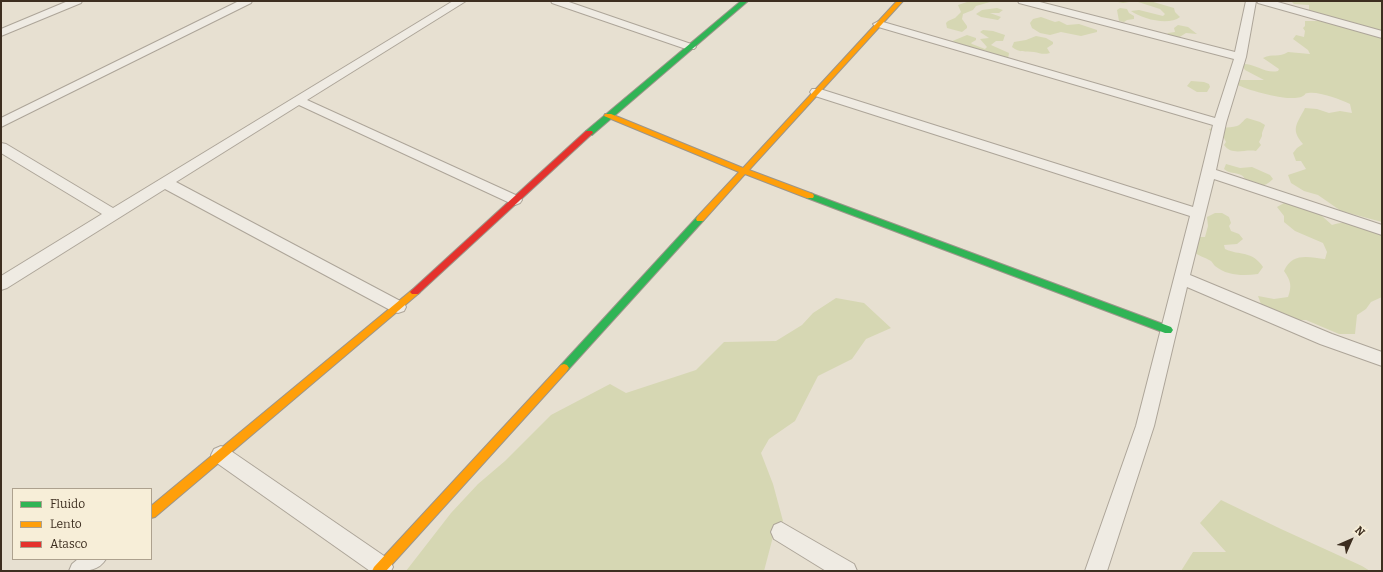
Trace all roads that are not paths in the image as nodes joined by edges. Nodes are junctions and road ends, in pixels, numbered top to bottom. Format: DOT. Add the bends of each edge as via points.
graph roads {
  1 [pos="77,1"];
  2 [pos="247,1"];
  3 [pos="461,1"];
  4 [pos="556,1"];
  5 [pos="745,1"];
  6 [pos="900,1"];
  7 [pos="1023,1"];
  8 [pos="1251,1"];
  9 [pos="1262,1"];
  10 [pos="879,24"];
  11 [pos="1,33"];
  12 [pos="1382,35"];
  13 [pos="690,47"];
  14 [pos="1240,57"];
  15 [pos="816,92"];
  16 [pos="298,100"];
  17 [pos="608,116"];
  18 [pos="1,123"];
  19 [pos="1220,123"];
  20 [pos="1,147"];
  21 [pos="744,171"];
  22 [pos="1209,172"];
  23 [pos="166,183"];
  24 [pos="515,200"];
  25 [pos="1199,214"];
  26 [pos="114,215"];
  27 [pos="1382,230"];
  28 [pos="1182,278"];
  29 [pos="1,284"];
  30 [pos="398,307"];
  31 [pos="1168,330"];
  32 [pos="1382,359"];
  33 [pos="221,455"];
  34 [pos="152,511"];
  35 [pos="782,532"];
  36 [pos="94,560"];
  37 [pos="380,569"];
  38 [pos="80,571"];
  39 [pos="846,571"];
  40 [pos="1096,571"];
  1 -- 11 [label="street"];
  2 -- 18 [label="street"];
  3 -- 16 [label="street"];
  4 -- 13 [label="street"];
  5 -- 13 [label="street"];
  6 -- 10 [label="street"];
  7 -- 14 [label="street"];
  8 -- 14 [label="street"];
  9 -- 12 [label="street"];
  10 -- 15 [label="street"];
  10 -- 19 [label="street"];
  13 -- 17 [label="street"];
  14 -- 19 [label="street"];
  15 -- 21 [label="street"];
  15 -- 25 [label="street"];
  16 -- 23 [label="street"];
  16 -- 24 [label="street"];
  17 -- 21 [label="street"];
  17 -- 24 [label="street"];
  19 -- 22 [label="street"];
  20 -- 26 [label="street"];
  21 -- 31 [label="street"];
  21 -- 37 [label="street"];
  22 -- 25 [label="street"];
  22 -- 27 [label="street"];
  23 -- 26 [label="street"];
  23 -- 30 [label="street"];
  24 -- 30 [label="street"];
  25 -- 28 [label="street"];
  26 -- 29 [label="street"];
  28 -- 31 [label="street"];
  28 -- 32 [label="street" via="1326,339"];
  30 -- 33 [label="street"];
  31 -- 40 [label="street" via="1145,426"];
  33 -- 34 [label="street"];
  33 -- 37 [label="street"];
  35 -- 39 [label="street"];
  36 -- 38 [label="street"];
}
